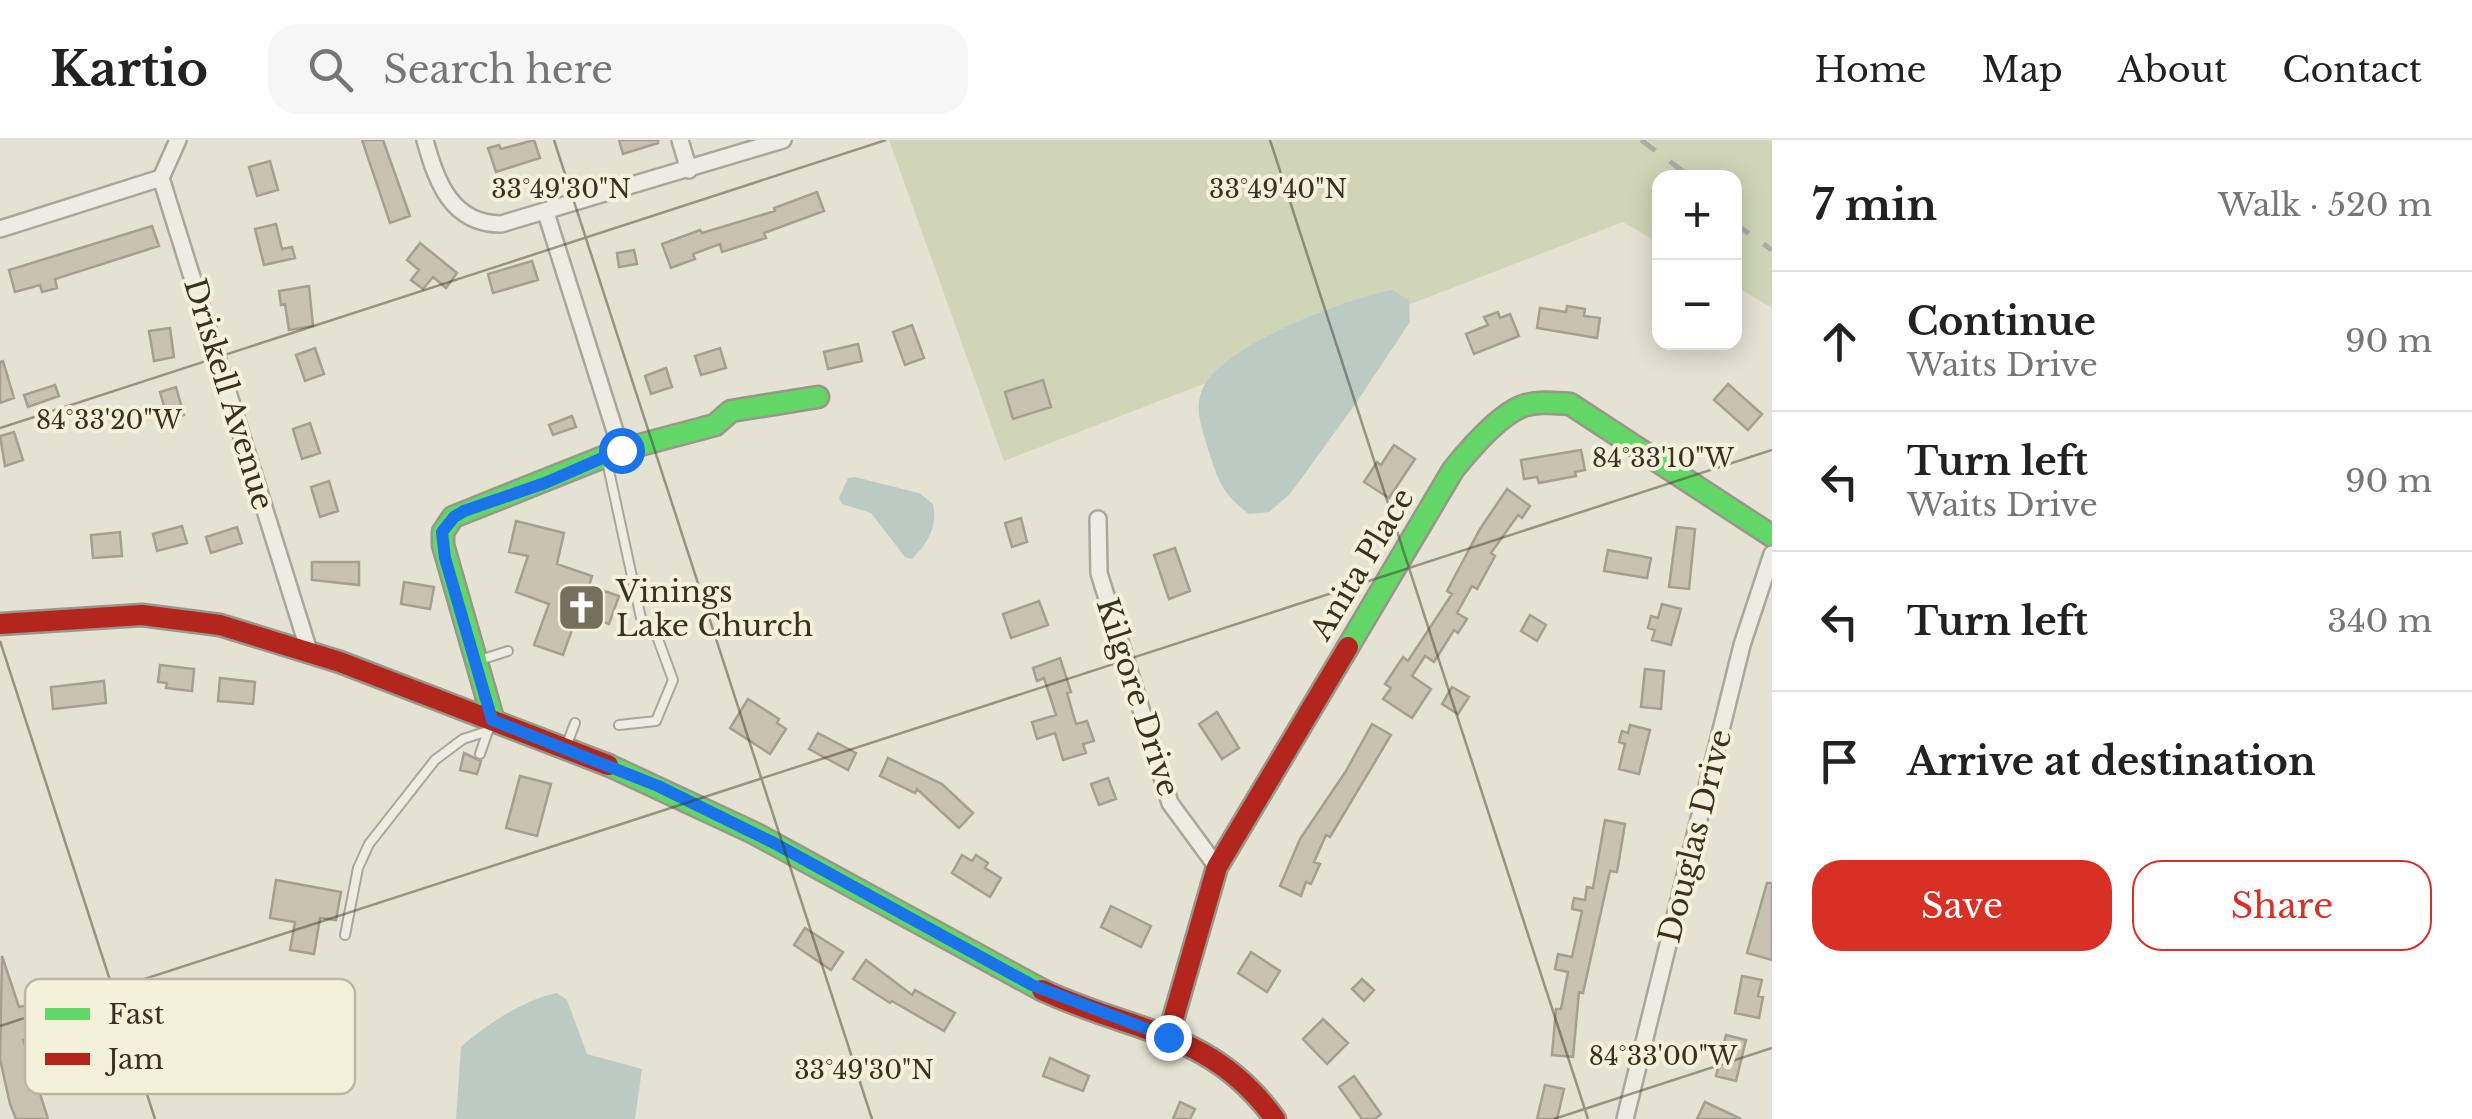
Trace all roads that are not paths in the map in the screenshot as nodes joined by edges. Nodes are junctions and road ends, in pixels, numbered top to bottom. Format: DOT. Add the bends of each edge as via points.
graph roads {
  1 [pos="178,140"];
  2 [pos="425,140"];
  3 [pos="680,140"];
  4 [pos="782,140"];
  5 [pos="689,170"];
  6 [pos="161,178"];
  7 [pos="546,213"];
  8 [pos="0,230"];
  9 [pos="818,397"];
  10 [pos="614,453"];
  11 [pos="1098,520"];
  12 [pos="1772,536"];
  13 [pos="1772,554"];
  14 [pos="642,618"];
  15 [pos="0,624"];
  16 [pos="656,631"];
  17 [pos="309,650"];
  18 [pos="508,651"];
  19 [pos="477,661"];
  20 [pos="575,724"];
  21 [pos="490,725"];
  22 [pos="618,726"];
  23 [pos="565,748"];
  24 [pos="480,754"];
  25 [pos="1217,867"];
  26 [pos="345,936"];
  27 [pos="1168,1037"];
  28 [pos="1275,1119"];
  29 [pos="1625,1119"];
  1 -- 6 [label="street"];
  2 -- 7 [label="street" via="444,191 480,224"];
  3 -- 5 [label="street"];
  4 -- 5 [label="street"];
  5 -- 7 [label="street"];
  6 -- 8 [label="street"];
  6 -- 17 [label="street, Driskell Avenue"];
  7 -- 10 [label="street"];
  9 -- 10 [label="street" via="731,411 716,425"];
  10 -- 14 [label="lane"];
  10 -- 19 [label="street" via="464,511 447,524 445,558"];
  11 -- 25 [label="street, Kilgore Drive" via="1099,573 1170,803"];
  12 -- 25 [label="street, Anita Place" via="1570,404 1519,407 1453,470"];
  13 -- 29 [label="street, Douglas Drive" via="1742,646"];
  15 -- 17 [label="street" via="186,619"];
  16 -- 22 [label="lane" via="673,680 656,721"];
  17 -- 21 [label="street"];
  18 -- 19 [label="lane"];
  19 -- 21 [label="street"];
  20 -- 23 [label="lane"];
  21 -- 23 [label="street"];
  21 -- 24 [label="lane"];
  21 -- 26 [label="lane" via="435,760 368,844"];
  23 -- 27 [label="street" via="774,843 1032,985"];
  25 -- 27 [label="street, Anita Place"];
  27 -- 28 [label="street" via="1247,1083"];
}
